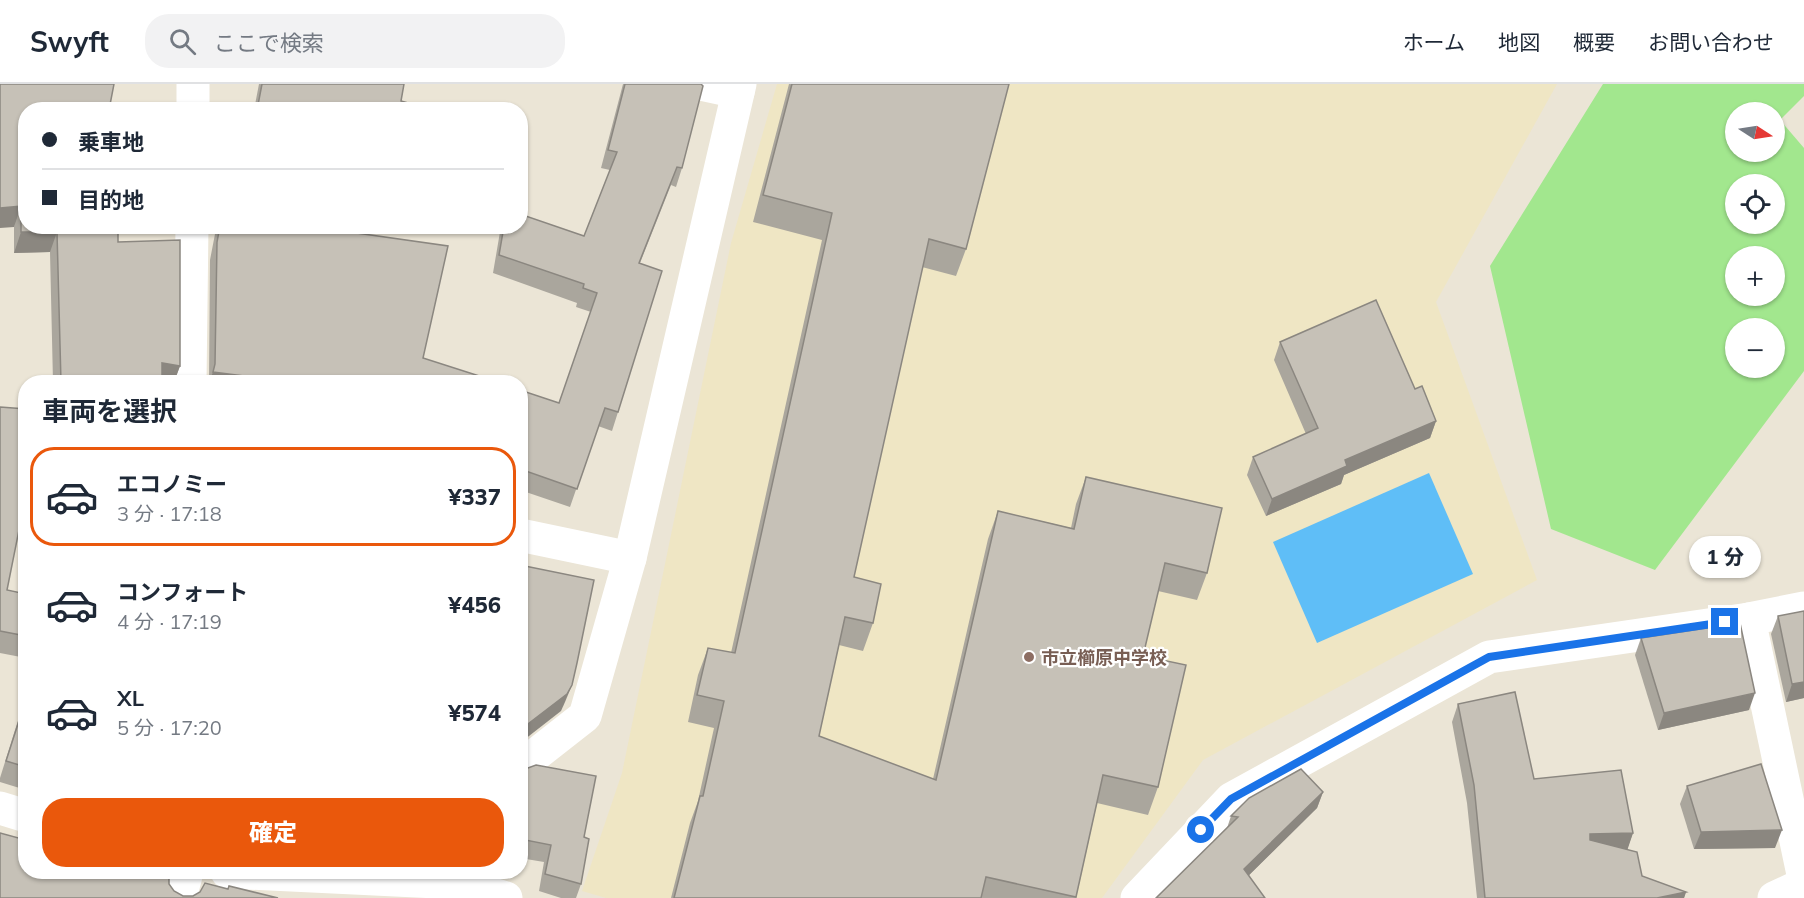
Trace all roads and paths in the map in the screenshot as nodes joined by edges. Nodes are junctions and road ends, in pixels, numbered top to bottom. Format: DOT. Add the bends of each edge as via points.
graph roads {
  1 [pos="193,84"];
  2 [pos="701,84"];
  3 [pos="739,88"];
  4 [pos="193,102"];
  5 [pos="192,234"];
  6 [pos="190,375"];
  7 [pos="528,537"];
  8 [pos="630,558"];
  9 [pos="1804,609"];
  10 [pos="1749,619"];
  11 [pos="528,761"];
  12 [pos="0,808"];
  13 [pos="18,814"];
  14 [pos="185,879"];
  15 [pos="465,879"];
  16 [pos="1804,882"];
  17 [pos="180,898"];
  18 [pos="506,898"];
  19 [pos="1137,898"];
  20 [pos="1774,898"];
  1 -- 4 [label="street"];
  2 -- 3 [label="street"];
  3 -- 8 [label="street"];
  5 -- 6 [label="street"];
  7 -- 8 [label="street"];
  8 -- 11 [label="street" via="585,716"];
  9 -- 10 [label="street"];
  10 -- 16 [label="street"];
  10 -- 19 [label="street" via="1489,657 1231,799"];
  12 -- 13 [label="street"];
  14 -- 17 [label="street"];
  15 -- 18 [label="street"];
  16 -- 20 [label="street"];
}
